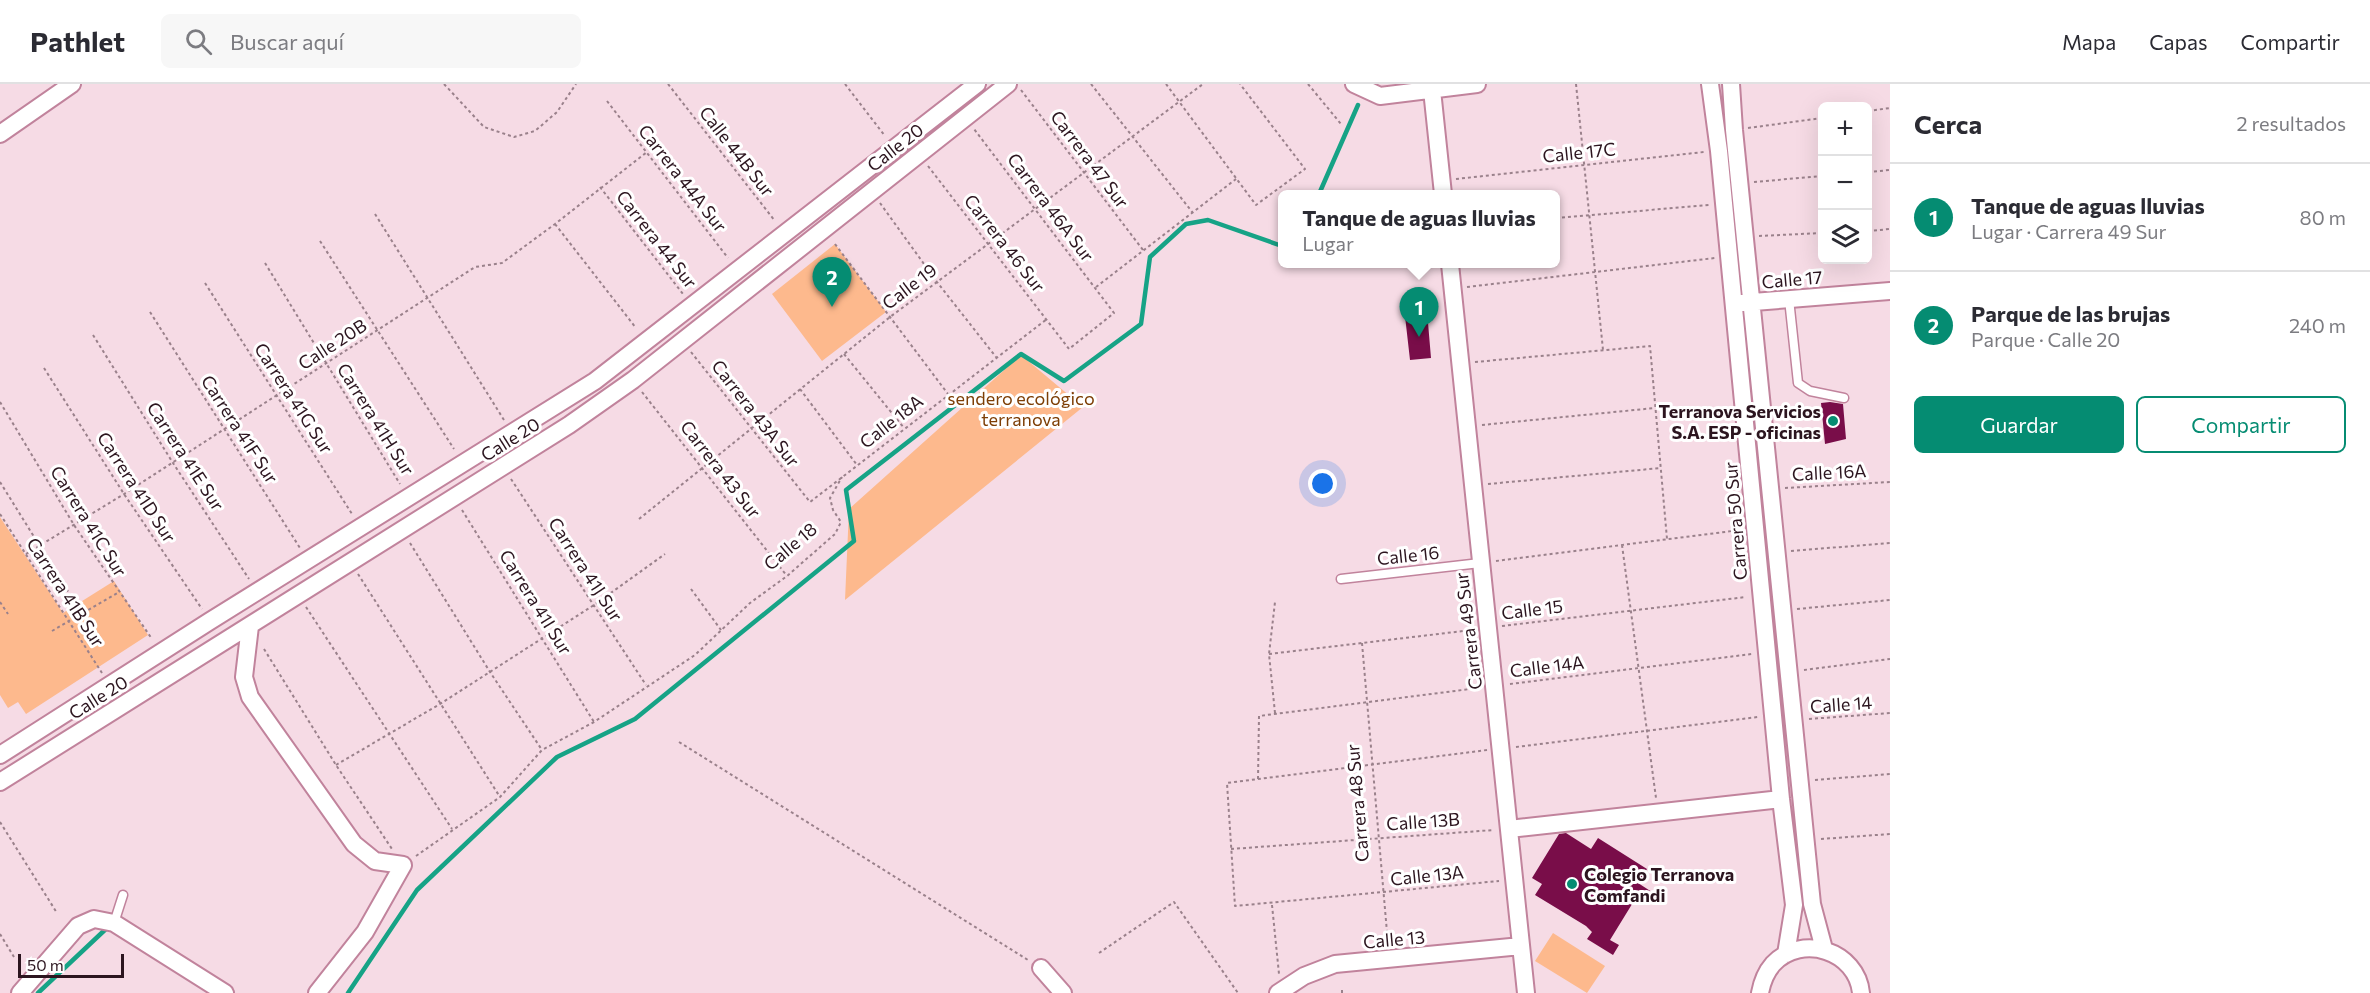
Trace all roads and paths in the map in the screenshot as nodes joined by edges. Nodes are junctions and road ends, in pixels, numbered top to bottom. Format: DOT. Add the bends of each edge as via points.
graph roads {
  1 [pos="72,84"];
  2 [pos="444,84"];
  3 [pos="576,84"];
  4 [pos="668,84"];
  5 [pos="845,84"];
  6 [pos="977,84"];
  7 [pos="1008,84"];
  8 [pos="1016,84"];
  9 [pos="1091,84"];
  10 [pos="1166,84"];
  11 [pos="1203,84"];
  12 [pos="1240,84"];
  13 [pos="1308,84"];
  14 [pos="1477,84"];
  15 [pos="1576,84"];
  16 [pos="1710,84"];
  17 [pos="1731,84"];
  18 [pos="1356,86"];
  19 [pos="1432,90"];
  20 [pos="607,102"];
  21 [pos="1179,102"];
  22 [pos="1890,108"];
  23 [pos="1872,110"];
  24 [pos="965,117"];
  25 [pos="1818,119"];
  26 [pos="1341,124"];
  27 [pos="1734,130"];
  28 [pos="0,134"];
  29 [pos="1133,137"];
  30 [pos="894,148"];
  31 [pos="1719,151"];
  32 [pos="646,152"];
  33 [pos="918,154"];
  34 [pos="1585,165"];
  35 [pos="1890,170"];
  36 [pos="1872,172"];
  37 [pos="1083,173"];
  38 [pos="1818,176"];
  39 [pos="1236,179"];
  40 [pos="1740,183"];
  41 [pos="1442,187"];
  42 [pos="600,188"];
  43 [pos="871,191"];
  44 [pos="1724,204"];
  45 [pos="1035,208"];
  46 [pos="375,213"];
  47 [pos="1193,213"];
  48 [pos="1590,215"];
  49 [pos="1560,218"];
  50 [pos="555,224"];
  51 [pos="1890,230"];
  52 [pos="1872,231"];
  53 [pos="1818,233"];
  54 [pos="785,234"];
  55 [pos="1745,237"];
  56 [pos="320,241"];
  57 [pos="989,243"];
  58 [pos="836,244"];
  59 [pos="1143,250"];
  60 [pos="1729,256"];
  61 [pos="265,263"];
  62 [pos="1450,268"];
  63 [pos="737,271"];
  64 [pos="1595,272"];
  65 [pos="937,282"];
  66 [pos="205,283"];
  67 [pos="1096,288"];
  68 [pos="1453,289"];
  69 [pos="1890,291"];
  70 [pos="429,298"];
  71 [pos="1789,299"];
  72 [pos="1752,302"];
  73 [pos="1734,304"];
  74 [pos="692,306"];
  75 [pos="150,312"];
  76 [pos="890,317"];
  77 [pos="1047,319"];
  78 [pos="377,332"];
  79 [pos="93,335"];
  80 [pos="682,341"];
  81 [pos="646,342"];
  82 [pos="1069,348"];
  83 [pos="1604,350"];
  84 [pos="844,354"];
  85 [pos="996,357"];
  86 [pos="327,364"];
  87 [pos="1461,364"];
  88 [pos="44,368"];
  89 [pos="633,380"];
  90 [pos="800,389"];
  91 [pos="948,394"];
  92 [pos="277,396"];
  93 [pos="1844,398"];
  94 [pos="0,402"];
  95 [pos="1656,408"];
  96 [pos="1467,426"];
  97 [pos="751,428"];
  98 [pos="225,429"];
  99 [pos="904,429"];
  100 [pos="512,432"];
  101 [pos="463,462"];
  102 [pos="173,463"];
  103 [pos="857,465"];
  104 [pos="503,467"];
  105 [pos="703,468"];
  106 [pos="1661,468"];
  107 [pos="842,477"];
  108 [pos="0,482"];
  109 [pos="1890,482"];
  110 [pos="1473,486"];
  111 [pos="1770,489"];
  112 [pos="124,494"];
  113 [pos="408,496"];
  114 [pos="454,498"];
  115 [pos="810,502"];
  116 [pos="0,514"];
  117 [pos="639,519"];
  118 [pos="74,525"];
  119 [pos="360,527"];
  120 [pos="1755,528"];
  121 [pos="402,530"];
  122 [pos="1667,539"];
  123 [pos="1890,543"];
  124 [pos="40,545"];
  125 [pos="1622,545"];
  126 [pos="1777,552"];
  127 [pos="26,554"];
  128 [pos="665,554"];
  129 [pos="308,560"];
  130 [pos="350,561"];
  131 [pos="1480,563"];
  132 [pos="787,576"];
  133 [pos="1341,579"];
  134 [pos="691,589"];
  135 [pos="257,591"];
  136 [pos="119,592"];
  137 [pos="298,594"];
  138 [pos="1761,595"];
  139 [pos="1890,600"];
  140 [pos="0,602"];
  141 [pos="1275,602"];
  142 [pos="594,605"];
  143 [pos="1783,610"];
  144 [pos="1631,611"];
  145 [pos="8,614"];
  146 [pos="82,614"];
  147 [pos="210,621"];
  148 [pos="68,622"];
  149 [pos="250,626"];
  150 [pos="1488,628"];
  151 [pos="721,630"];
  152 [pos="52,631"];
  153 [pos="543,638"];
  154 [pos="1362,643"];
  155 [pos="161,652"];
  156 [pos="1767,652"];
  157 [pos="1269,654"];
  158 [pos="1890,659"];
  159 [pos="1638,668"];
  160 [pos="1789,671"];
  161 [pos="490,672"];
  162 [pos="110,685"];
  163 [pos="646,685"];
  164 [pos="1494,686"];
  165 [pos="1368,702"];
  166 [pos="440,704"];
  167 [pos="1890,713"];
  168 [pos="1275,714"];
  169 [pos="1794,721"];
  170 [pos="594,722"];
  171 [pos="389,733"];
  172 [pos="679,742"];
  173 [pos="2,750"];
  174 [pos="542,750"];
  175 [pos="336,765"];
  176 [pos="1890,774"];
  177 [pos="1258,779"];
  178 [pos="1800,781"];
  179 [pos="0,782"];
  180 [pos="1227,783"];
  181 [pos="500,797"];
  182 [pos="1781,799"];
  183 [pos="1658,813"];
  184 [pos="0,822"];
  185 [pos="452,829"];
  186 [pos="1509,829"];
  187 [pos="1890,834"];
  188 [pos="1379,838"];
  189 [pos="1806,840"];
  190 [pos="1231,849"];
  191 [pos="403,865"];
  192 [pos="1515,879"];
  193 [pos="1384,892"];
  194 [pos="123,895"];
  195 [pos="1272,903"];
  196 [pos="57,913"];
  197 [pos="114,923"];
  198 [pos="0,934"];
  199 [pos="1521,946"];
  200 [pos="1824,949"];
  201 [pos="1099,953"];
  202 [pos="1786,954"];
  203 [pos="14,957"];
  204 [pos="1390,959"];
  205 [pos="1041,968"];
  206 [pos="1279,992"];
  207 [pos="20,993"];
  208 [pos="225,993"];
  209 [pos="317,993"];
  210 [pos="1063,993"];
  211 [pos="1238,993"];
  212 [pos="1526,993"];
  213 [pos="1760,993"];
  214 [pos="1861,993"];
  1 -- 28 [label="street"];
  2 -- 3 [label="path" via="484,127 514,137 535,131 557,112"];
  4 -- 54 [label="path, Calle 44B Sur"];
  5 -- 30 [label="path"];
  6 -- 30 [label="street, Calle 20"];
  7 -- 24 [label="street, Calle 20"];
  8 -- 37 [label="path, Carrera 47 Sur"];
  9 -- 29 [label="path"];
  10 -- 21 [label="path"];
  11 -- 21 [label="path, Calle 19"];
  12 -- 39 [label="path" via="1305,169 1256,205"];
  13 -- 26 [label="path"];
  14 -- 19 [label="street"];
  15 -- 34 [label="path"];
  16 -- 31 [label="street, Carrera 50 Sur"];
  17 -- 27 [label="street, Carrera 50 Sur"];
  18 -- 19 [label="street" via="1380,96"];
  19 -- 41 [label="street"];
  20 -- 32 [label="path, Carrera 44A Sur"];
  21 -- 29 [label="path, Calle 19"];
  21 -- 39 [label="path"];
  22 -- 23 [label="path"];
  24 -- 33 [label="street, Calle 20"];
  24 -- 45 [label="path, Carrera 46A Sur"];
  25 -- 27 [label="path"];
  27 -- 40 [label="street, Carrera 50 Sur"];
  29 -- 37 [label="path, Calle 19"];
  29 -- 47 [label="path"];
  30 -- 54 [label="street, Calle 20"];
  31 -- 34 [label="path, Calle 17C"];
  31 -- 44 [label="street, Carrera 50 Sur"];
  32 -- 42 [label="path, Calle 20B"];
  32 -- 63 [label="path, Carrera 44A Sur"];
  33 -- 43 [label="street, Calle 20"];
  33 -- 57 [label="path, Carrera 46 Sur"];
  34 -- 41 [label="path, Calle 17C"];
  34 -- 48 [label="path"];
  35 -- 36 [label="path"];
  37 -- 45 [label="path, Calle 19"];
  37 -- 59 [label="path, Carrera 47 Sur"];
  38 -- 40 [label="path"];
  39 -- 47 [label="path"];
  40 -- 55 [label="street, Carrera 50 Sur"];
  42 -- 50 [label="path, Calle 20B"];
  42 -- 74 [label="path, Carrera 44 Sur"];
  43 -- 65 [label="path"];
  43 -- 80 [label="street, Calle 20"];
  44 -- 48 [label="path"];
  44 -- 60 [label="street, Carrera 50 Sur"];
  45 -- 57 [label="path, Calle 19"];
  45 -- 67 [label="path, Carrera 46A Sur"];
  46 -- 70 [label="path"];
  47 -- 59 [label="path"];
  48 -- 49 [label="path"];
  48 -- 64 [label="path"];
  50 -- 70 [label="path, Calle 20B" via="502,262 475,267"];
  50 -- 81 [label="path"];
  51 -- 52 [label="path"];
  53 -- 55 [label="path"];
  54 -- 63 [label="street, Calle 20"];
  55 -- 72 [label="street, Carrera 50 Sur"];
  56 -- 78 [label="path"];
  57 -- 65 [label="path, Calle 19"];
  57 -- 77 [label="path, Carrera 46 Sur"];
  58 -- 76 [label="path"];
  59 -- 67 [label="path"];
  60 -- 64 [label="path"];
  60 -- 73 [label="street, Carrera 50 Sur"];
  61 -- 86 [label="path, Carrera 41H Sur"];
  62 -- 68 [label="street, Carrera 49 Sur"];
  63 -- 74 [label="street, Calle 20"];
  64 -- 68 [label="path"];
  64 -- 83 [label="path"];
  65 -- 76 [label="path, Calle 19"];
  65 -- 85 [label="path"];
  66 -- 92 [label="path, Carrera 41G Sur"];
  67 -- 82 [label="path, Carrera 46A Sur" via="1114,313"];
  68 -- 87 [label="street, Carrera 49 Sur"];
  69 -- 71 [label="street, Calle 17"];
  70 -- 78 [label="path, Calle 20B"];
  70 -- 100 [label="path"];
  71 -- 72 [label="street, Calle 17"];
  71 -- 93 [label="lane" via="1798,383 1810,392"];
  72 -- 73 [label="street, Calle 17"];
  72 -- 111 [label="street, Carrera 50 Sur"];
  73 -- 120 [label="street, Carrera 50 Sur"];
  74 -- 81 [label="street, Calle 20"];
  75 -- 98 [label="path, Carrera 41F Sur"];
  76 -- 84 [label="path, Calle 19"];
  76 -- 91 [label="path"];
  77 -- 82 [label="path, Carrera 46 Sur"];
  77 -- 85 [label="path, Calle 18A"];
  78 -- 86 [label="path, Calle 20B"];
  78 -- 101 [label="path"];
  79 -- 102 [label="path, Carrera 41E Sur"];
  80 -- 89 [label="street, Calle 20"];
  80 -- 97 [label="path, Carrera 43A Sur"];
  81 -- 100 [label="street, Calle 20" via="595,381"];
  83 -- 87 [label="path"];
  83 -- 95 [label="path" via="1650,346"];
  84 -- 90 [label="path, Calle 19"];
  84 -- 99 [label="path"];
  85 -- 91 [label="path, Calle 18A"];
  86 -- 92 [label="path, Calle 20B"];
  86 -- 113 [label="path, Carrera 41H Sur"];
  87 -- 96 [label="street, Carrera 49 Sur"];
  88 -- 112 [label="path, Carrera 41D Sur"];
  89 -- 104 [label="street, Calle 20"];
  89 -- 105 [label="path, Carrera 43 Sur"];
  90 -- 97 [label="path, Calle 19"];
  90 -- 103 [label="path"];
  91 -- 99 [label="path, Calle 18A"];
  92 -- 98 [label="path, Calle 20B"];
  92 -- 119 [label="path, Carrera 41G Sur"];
  94 -- 118 [label="path, Carrera 41C Sur"];
  95 -- 96 [label="path"];
  95 -- 106 [label="path"];
  96 -- 110 [label="street, Carrera 49 Sur"];
  97 -- 105 [label="path, Calle 19"];
  97 -- 115 [label="path, Carrera 43A Sur"];
  98 -- 102 [label="path, Calle 20B"];
  98 -- 129 [label="path, Carrera 41F Sur"];
  99 -- 103 [label="path, Calle 18A"];
  100 -- 101 [label="street, Calle 20"];
  101 -- 113 [label="street, Calle 20"];
  102 -- 112 [label="path, Calle 20B"];
  102 -- 135 [label="path, Carrera 41E Sur"];
  103 -- 107 [label="path, Calle 18A"];
  104 -- 114 [label="street, Calle 20"];
  104 -- 142 [label="path, Carrera 41J Sur"];
  105 -- 117 [label="path, Calle 19"];
  105 -- 132 [label="path, Carrera 43 Sur"];
  106 -- 110 [label="path"];
  106 -- 122 [label="path"];
  107 -- 115 [label="path, Calle 18A"];
  107 -- 132 [label="path, Calle 18" via="830,498 841,522 835,534"];
  108 -- 124 [label="path"];
  109 -- 111 [label="path, Calle 16A"];
  110 -- 131 [label="street, Carrera 49 Sur"];
  111 -- 126 [label="street, Carrera 50 Sur"];
  112 -- 118 [label="path, Calle 20B"];
  112 -- 147 [label="path, Carrera 41D Sur"];
  113 -- 119 [label="street, Calle 20"];
  114 -- 121 [label="street, Calle 20"];
  114 -- 153 [label="path, Carrera 41I Sur"];
  116 -- 127 [label="path, Carrera 41B Sur"];
  118 -- 124 [label="path, Calle 20B"];
  118 -- 136 [label="path, Carrera 41C Sur"];
  119 -- 129 [label="street, Calle 20"];
  120 -- 122 [label="path"];
  120 -- 138 [label="street, Carrera 50 Sur"];
  121 -- 130 [label="street, Calle 20"];
  121 -- 161 [label="path"];
  122 -- 125 [label="path"];
  123 -- 126 [label="path"];
  124 -- 127 [label="path, Calle 20B"];
  124 -- 146 [label="path"];
  125 -- 131 [label="path"];
  125 -- 144 [label="path"];
  126 -- 143 [label="street, Carrera 50 Sur"];
  127 -- 148 [label="path, Carrera 41B Sur"];
  128 -- 142 [label="path"];
  129 -- 135 [label="street, Calle 20"];
  130 -- 137 [label="street, Calle 20"];
  130 -- 166 [label="path"];
  131 -- 133 [label="lane, Calle 16"];
  131 -- 150 [label="street, Carrera 49 Sur"];
  132 -- 151 [label="path, Calle 18"];
  134 -- 151 [label="path"];
  135 -- 147 [label="street, Calle 20"];
  136 -- 146 [label="path"];
  136 -- 155 [label="path, Carrera 41C Sur"];
  137 -- 149 [label="street, Calle 20"];
  137 -- 171 [label="path"];
  138 -- 144 [label="path, Calle 15"];
  138 -- 156 [label="street, Carrera 50 Sur"];
  139 -- 143 [label="path"];
  140 -- 145 [label="path"];
  141 -- 157 [label="path"];
  142 -- 153 [label="path"];
  142 -- 163 [label="path, Carrera 41J Sur"];
  143 -- 160 [label="street, Carrera 50 Sur"];
  144 -- 150 [label="path, Calle 15"];
  144 -- 159 [label="path"];
  146 -- 148 [label="path"];
  147 -- 155 [label="street, Calle 20"];
  148 -- 152 [label="path"];
  148 -- 162 [label="path, Carrera 41B Sur"];
  149 -- 175 [label="path"];
  149 -- 179 [label="street, Calle 20"];
  149 -- 191 [label="street" via="244,677 250,697 354,844 375,861"];
  150 -- 154 [label="path, Calle 15"];
  150 -- 164 [label="street, Carrera 49 Sur"];
  151 -- 163 [label="path, Calle 18" via="695,655"];
  153 -- 161 [label="path"];
  153 -- 170 [label="path, Carrera 41I Sur"];
  154 -- 157 [label="path, Calle 15"];
  154 -- 165 [label="path, Carrera 48 Sur"];
  155 -- 162 [label="street, Calle 20"];
  156 -- 159 [label="path, Calle 14A"];
  156 -- 182 [label="street, Carrera 50 Sur"];
  157 -- 168 [label="path"];
  158 -- 160 [label="path"];
  159 -- 164 [label="path, Calle 14A"];
  159 -- 183 [label="path"];
  160 -- 169 [label="street, Carrera 50 Sur"];
  161 -- 166 [label="path"];
  161 -- 174 [label="path"];
  162 -- 173 [label="street, Calle 20"];
  163 -- 170 [label="path, Calle 18"];
  164 -- 165 [label="path, Calle 14A"];
  164 -- 186 [label="street, Carrera 49 Sur"];
  165 -- 168 [label="path, Calle 14A"];
  165 -- 188 [label="path, Carrera 48 Sur"];
  166 -- 171 [label="path"];
  166 -- 181 [label="path"];
  167 -- 169 [label="path, Calle 14"];
  168 -- 177 [label="path, Calle 14A" via="1259,716"];
  169 -- 178 [label="street, Carrera 50 Sur"];
  170 -- 174 [label="path, Calle 18"];
  171 -- 175 [label="path"];
  171 -- 185 [label="path"];
  172 -- 205 [label="path"];
  174 -- 181 [label="path, Calle 18"];
  175 -- 191 [label="path"];
  176 -- 178 [label="path"];
  178 -- 189 [label="street, Carrera 50 Sur"];
  180 -- 190 [label="path"];
  181 -- 185 [label="path, Calle 18"];
  182 -- 183 [label="street"];
  182 -- 202 [label="street, Carrera 50 Sur" via="1794,906"];
  183 -- 186 [label="street"];
  184 -- 196 [label="path"];
  185 -- 191 [label="path, Calle 18"];
  186 -- 188 [label="path, Calle 13B"];
  186 -- 192 [label="street, Carrera 49 Sur"];
  187 -- 189 [label="path"];
  188 -- 190 [label="path, Calle 13B"];
  188 -- 193 [label="path, Carrera 48 Sur"];
  189 -- 200 [label="street, Carrera 50 Sur" via="1812,904"];
  190 -- 195 [label="path, Calle 13A" via="1235,906"];
  191 -- 209 [label="street" via="365,932"];
  192 -- 193 [label="path, Calle 13A"];
  192 -- 199 [label="street, Carrera 49 Sur"];
  193 -- 195 [label="path, Calle 13A"];
  193 -- 204 [label="path, Carrera 48 Sur"];
  194 -- 197 [label="lane"];
  195 -- 206 [label="path"];
  197 -- 207 [label="street" via="94,919 78,926"];
  197 -- 208 [label="street"];
  198 -- 203 [label="path"];
  199 -- 204 [label="street, Calle 13"];
  199 -- 212 [label="street, Carrera 49 Sur"];
  200 -- 202 [label="street" via="1805,948"];
  200 -- 214 [label="street" via="1848,964 1857,975"];
  201 -- 211 [label="path" via="1174,902"];
  202 -- 213 [label="street" via="1764,977"];
  204 -- 206 [label="street, Calle 13" via="1335,964 1304,976"];
  205 -- 210 [label="street"];
}
